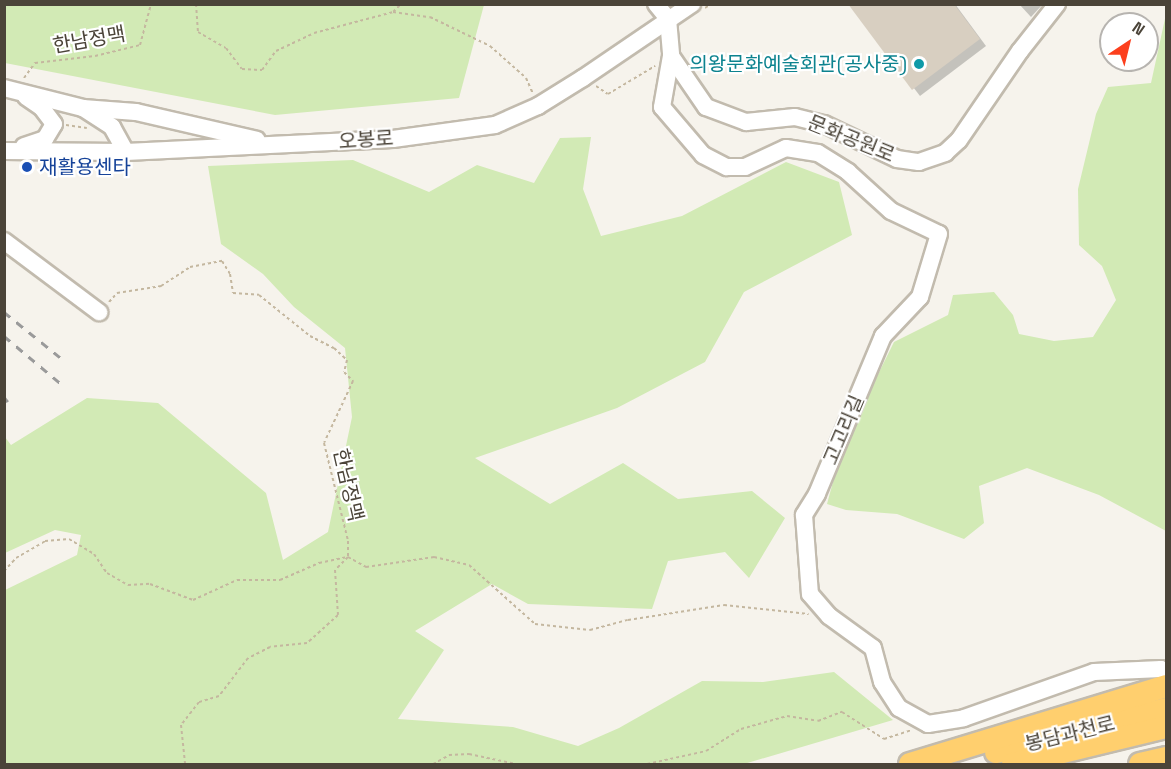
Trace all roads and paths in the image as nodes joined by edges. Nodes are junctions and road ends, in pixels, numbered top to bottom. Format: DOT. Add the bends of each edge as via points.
graph roads {
  1 [pos="151,4"];
  2 [pos="196,4"];
  3 [pos="401,4"];
  4 [pos="656,4"];
  5 [pos="711,4"];
  6 [pos="1057,4"];
  7 [pos="697,7"];
  8 [pos="393,12"];
  9 [pos="668,19"];
  10 [pos="671,56"];
  11 [pos="583,78"];
  12 [pos="10,89"];
  13 [pos="538,106"];
  14 [pos="83,108"];
  15 [pos="278,145"];
  16 [pos="7,151"];
  17 [pos="126,152"];
  18 [pos="4,241"];
  19 [pos="99,312"];
  20 [pos="348,557"];
  21 [pos="4,571"];
  22 [pos="829,616"];
  23 [pos="1167,672"];
  24 [pos="1167,686"];
  25 [pos="1167,709"];
  26 [pos="928,724"];
  27 [pos="1167,727"];
  28 [pos="1085,741"];
  29 [pos="1167,758"];
  30 [pos="185,765"];
  31 [pos="433,765"];
  32 [pos="516,765"];
  33 [pos="647,765"];
  34 [pos="910,765"];
  35 [pos="938,765"];
  36 [pos="1013,765"];
  37 [pos="1140,765"];
  1 -- 12 [label="path, 한남정맥" via="140,45 95,56 35,63"];
  2 -- 8 [label="path" via="198,32 226,48 242,69 252,70 262,70 276,51 314,33"];
  3 -- 8 [label="path"];
  4 -- 9 [label="street"];
  5 -- 7 [label="path"];
  6 -- 10 [label="street, 문화공원로" via="959,140 945,153 919,162 897,159 824,124 795,117 746,122 723,116 706,107"];
  7 -- 9 [label="street, 오봉로"];
  8 -- 13 [label="path" via="430,17 489,45 526,78"];
  9 -- 10 [label="street, 문화공원로"];
  9 -- 11 [label="street, 오봉로"];
  10 -- 11 [label="path" via="608,94"];
  10 -- 22 [label="street, 고고리길" via="662,107 703,155 727,167 745,167 786,148 818,153 848,172 891,211 939,234 920,297 884,336 817,494 804,515 810,594"];
  11 -- 13 [label="street, 오봉로"];
  12 -- 14 [label="street"];
  12 -- 16 [label="street" via="41,106 54,123 45,139"];
  13 -- 15 [label="street, 오봉로" via="495,125 393,139"];
  14 -- 15 [label="street" via="136,112"];
  14 -- 17 [label="street" via="112,127"];
  15 -- 17 [label="street, 오봉로"];
  16 -- 17 [label="street, 오봉로"];
  18 -- 19 [label="street"];
  19 -- 20 [label="path, 한남정맥" via="117,293 161,286 190,267 222,261 230,274 233,293 259,295 295,326 341,354 347,360 344,372 353,381 324,443 348,541"];
  20 -- 21 [label="path" via="319,563 280,580 237,580 193,600 150,584 128,585 107,573 94,554 69,539 45,541 16,558"];
  20 -- 22 [label="path" via="366,567 435,557 469,566 535,624 590,630 724,605"];
  20 -- 30 [label="path" via="334,570 338,615 307,643 270,647 248,658 219,696 199,702 181,725"];
  22 -- 26 [label="street, 고고리길" via="873,648 882,682 899,708"];
  23 -- 26 [label="street" via="1094,672 964,718"];
  24 -- 34 [label="highway"];
  25 -- 28 [label="highway, 봉담과천로"];
  26 -- 33 [label="path" via="884,739 842,712 818,721 787,716 741,729 706,751 653,760"];
  27 -- 28 [label="highway, 봉담과천로"];
  28 -- 35 [label="highway, 봉담과천로"];
  28 -- 36 [label="highway, 봉담과천로"];
  29 -- 37 [label="highway"];
  31 -- 32 [label="path" via="449,755 469,754"];
}
